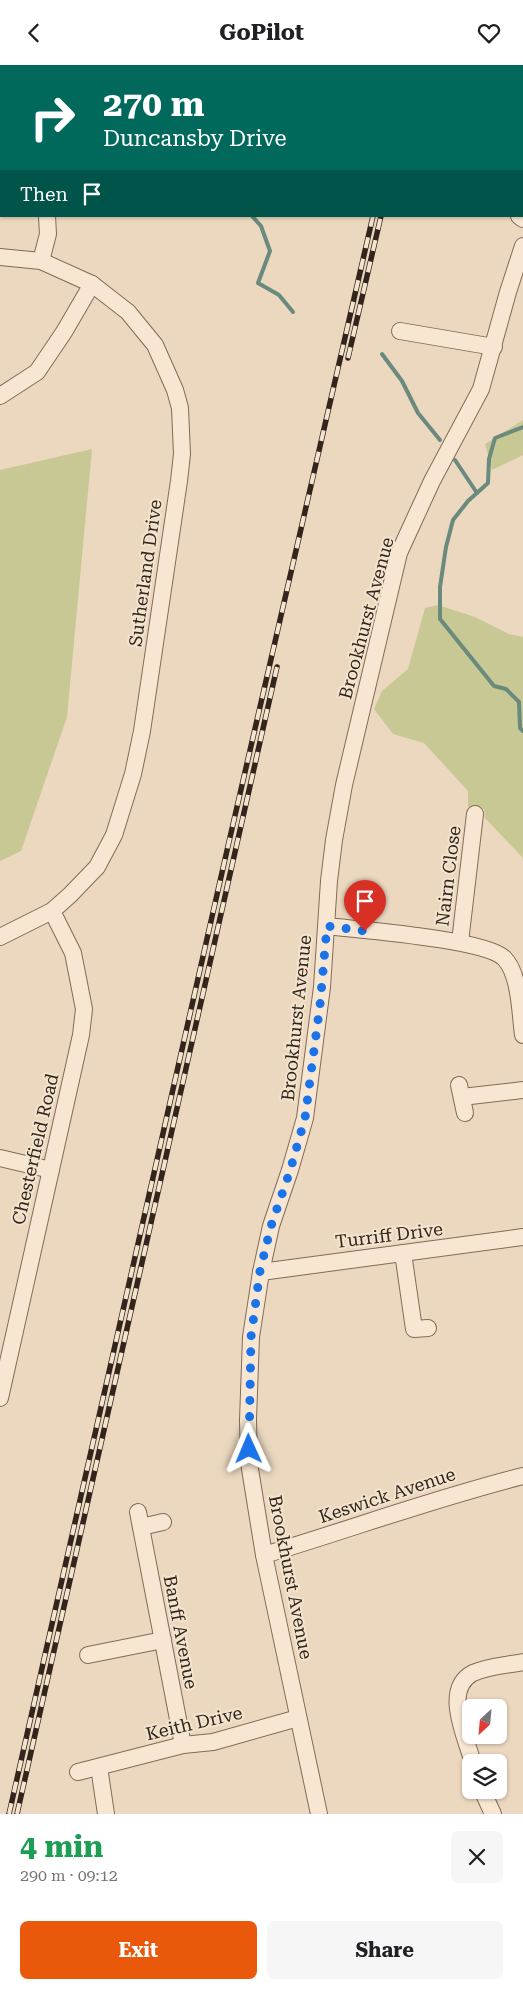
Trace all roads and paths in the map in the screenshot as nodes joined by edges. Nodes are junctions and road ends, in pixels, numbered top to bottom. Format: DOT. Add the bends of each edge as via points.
graph roads {
  1 [pos="47,217"];
  2 [pos="523,246"];
  3 [pos="0,257"];
  4 [pos="41,261"];
  5 [pos="92,284"];
  6 [pos="400,331"];
  7 [pos="494,347"];
  8 [pos="0,396"];
  9 [pos="475,814"];
  10 [pos="52,911"];
  11 [pos="327,926"];
  12 [pos="0,937"];
  13 [pos="460,942"];
  14 [pos="523,1035"];
  15 [pos="523,1090"];
  16 [pos="462,1098"];
  17 [pos="0,1158"];
  18 [pos="51,1170"];
  19 [pos="523,1237"];
  20 [pos="403,1253"];
  21 [pos="260,1271"];
  22 [pos="414,1329"];
  23 [pos="0,1398"];
  24 [pos="523,1476"];
  25 [pos="162,1522"];
  26 [pos="264,1555"];
  27 [pos="163,1640"];
  28 [pos="88,1655"];
  29 [pos="523,1661"];
  30 [pos="298,1718"];
  31 [pos="183,1745"];
  32 [pos="470,1754"];
  33 [pos="99,1767"];
  34 [pos="78,1772"];
  35 [pos="486,1799"];
  36 [pos="106,1814"];
  37 [pos="319,1814"];
  38 [pos="493,1814"];
  1 -- 4 [label="street" via="48,233"];
  2 -- 7 [label="street, Brookhurst Avenue"];
  3 -- 4 [label="street, Sutherland Drive"];
  4 -- 5 [label="street, Sutherland Drive"];
  5 -- 8 [label="street" via="37,372"];
  5 -- 10 [label="street, Sutherland Drive" via="128,312 155,345 180,408 182,454 142,731 124,805 114,835 97,867"];
  6 -- 7 [label="street"];
  7 -- 11 [label="street, Brookhurst Avenue" via="481,389 432,481 399,553 344,785 328,881"];
  9 -- 13 [label="street, Nairn Close"];
  10 -- 12 [label="street, Sutherland Drive"];
  10 -- 18 [label="street, Chesterfield Road" via="73,953 84,1009"];
  11 -- 13 [label="street"];
  11 -- 21 [label="street, Brookhurst Avenue" via="305,1118"];
  13 -- 14 [label="street" via="504,957 517,985"];
  15 -- 16 [label="street"];
  17 -- 18 [label="street"];
  18 -- 23 [label="street, Chesterfield Road"];
  19 -- 20 [label="street, Turriff Drive"];
  20 -- 21 [label="street, Turriff Drive"];
  20 -- 22 [label="street"];
  21 -- 26 [label="street, Brookhurst Avenue" via="251,1337 248,1420 249,1463"];
  24 -- 26 [label="street, Keswick Avenue" via="395,1512"];
  25 -- 27 [label="street, Banff Avenue" via="139,1520"];
  26 -- 30 [label="street, Brookhurst Avenue"];
  27 -- 28 [label="street"];
  27 -- 31 [label="street, Banff Avenue"];
  29 -- 32 [label="street" via="474,1673 459,1688 457,1704"];
  30 -- 31 [label="street, Keith Drive" via="213,1742"];
  30 -- 37 [label="street, Brookhurst Avenue"];
  31 -- 33 [label="street, Keith Drive"];
  33 -- 34 [label="street, Keith Drive"];
  33 -- 36 [label="street"];
  35 -- 38 [label="street"];
}
